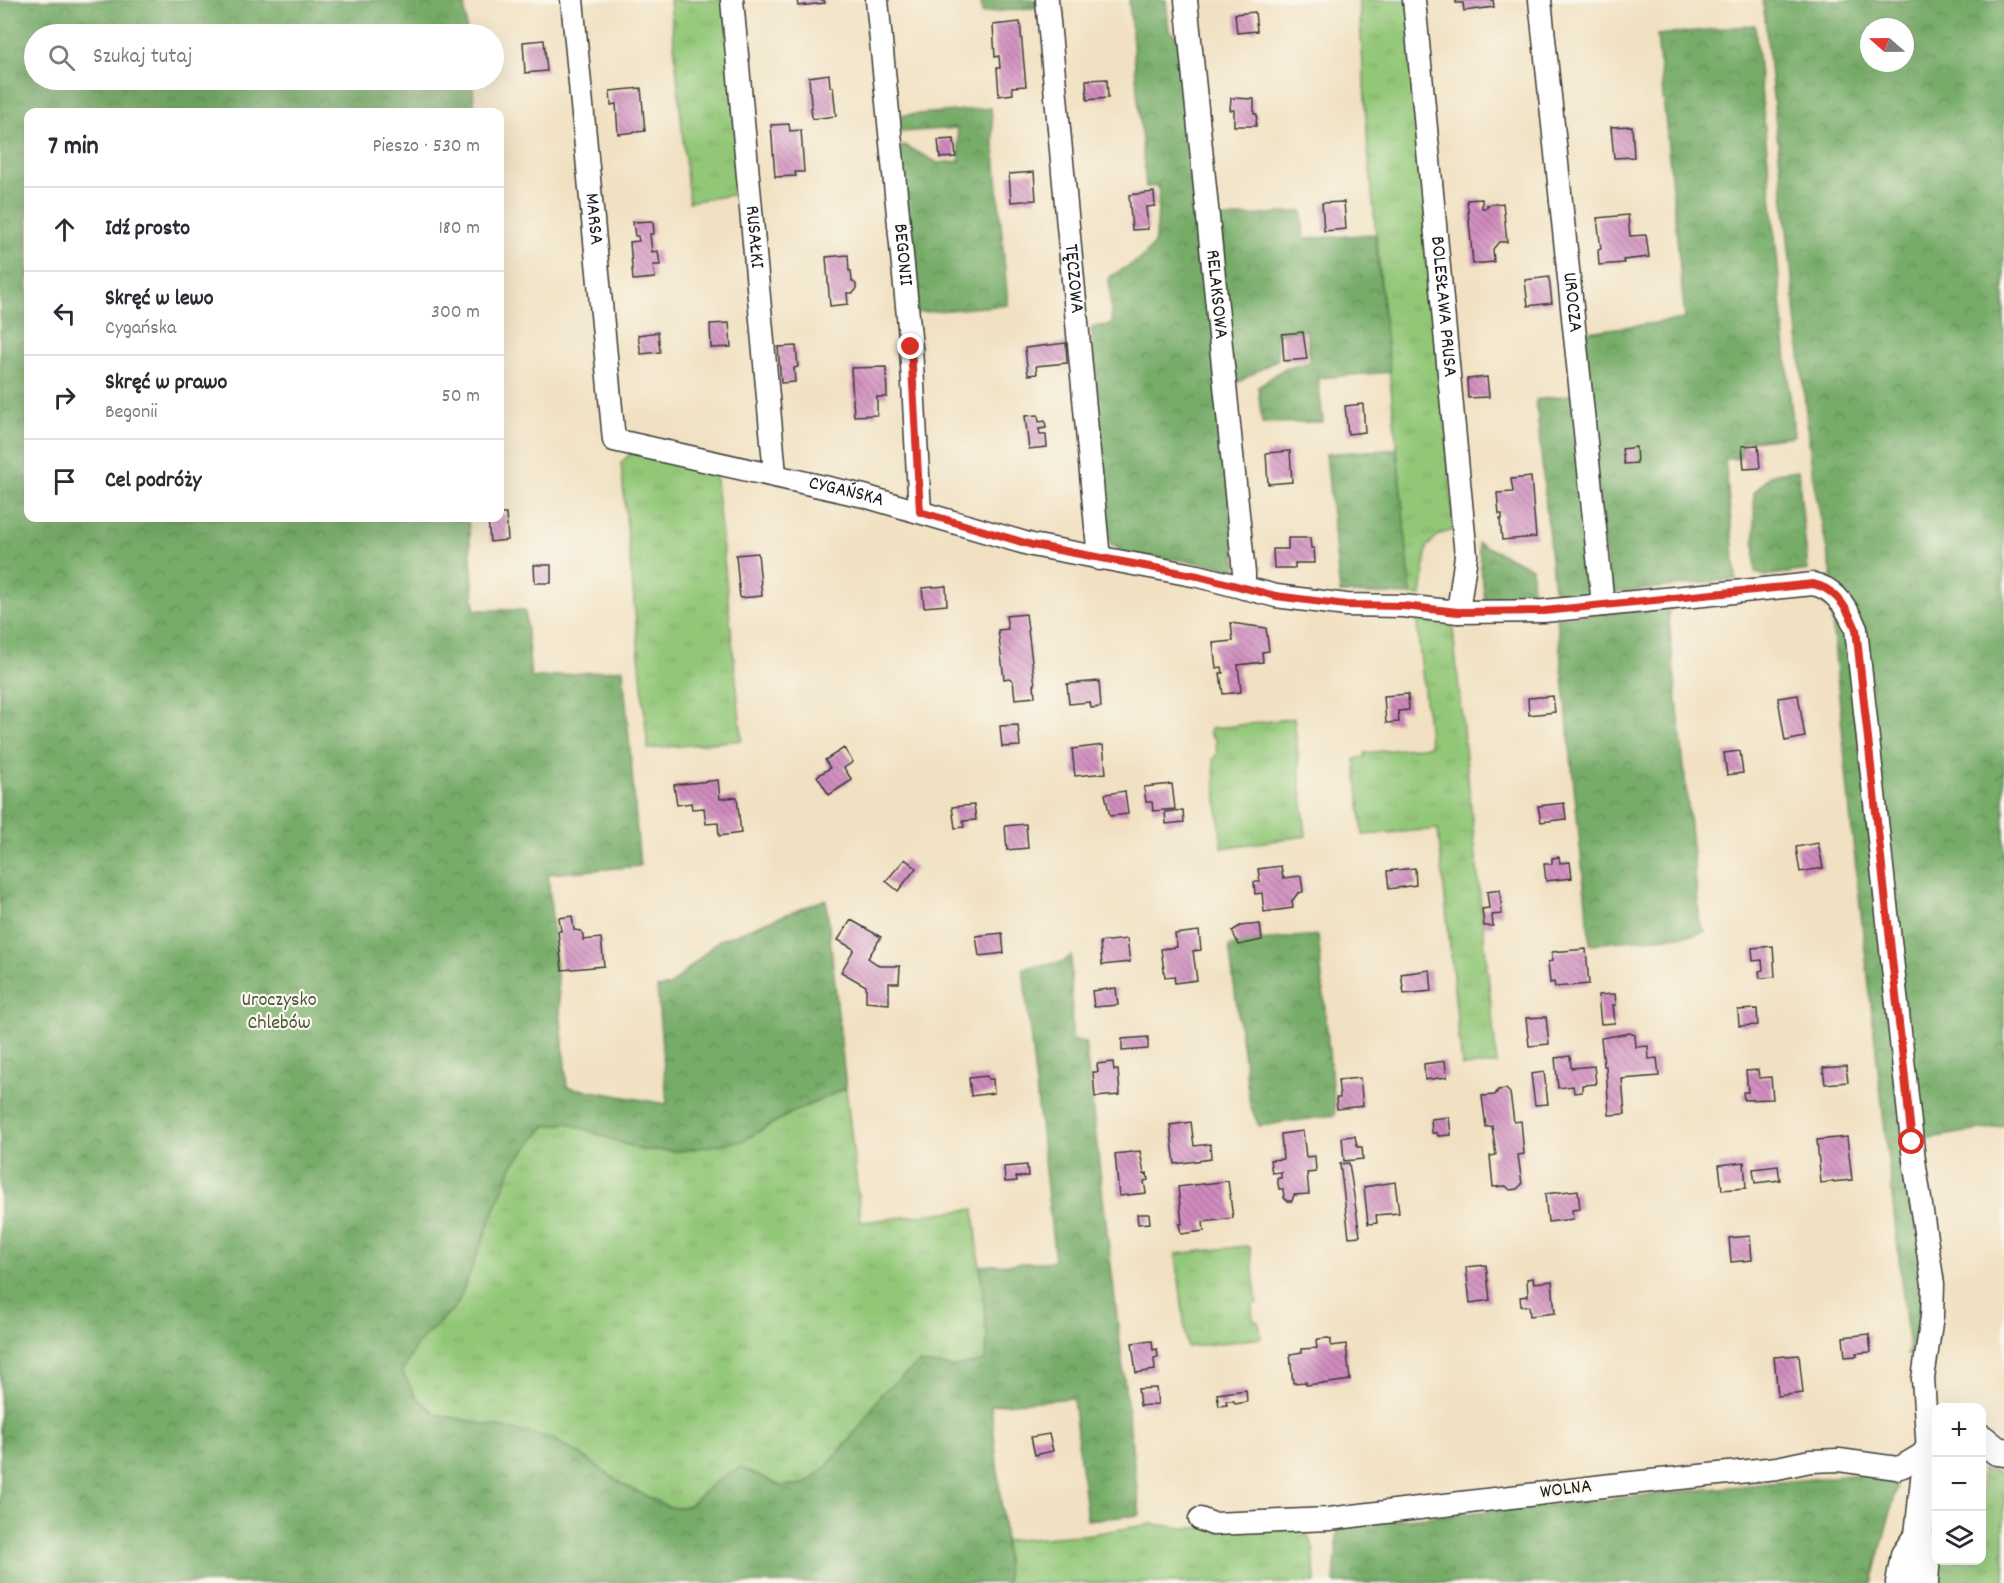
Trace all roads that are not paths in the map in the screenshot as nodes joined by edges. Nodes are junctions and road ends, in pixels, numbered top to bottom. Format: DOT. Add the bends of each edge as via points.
graph roads {
  1 [pos="572,0"];
  2 [pos="732,0"];
  3 [pos="877,0"];
  4 [pos="1047,0"];
  5 [pos="1186,0"];
  6 [pos="1414,0"];
  7 [pos="1540,0"];
  8 [pos="614,440"];
  9 [pos="775,474"];
  10 [pos="920,512"];
  11 [pos="1099,559"];
  12 [pos="1244,588"];
  13 [pos="1603,605"];
  14 [pos="1458,612"];
  15 [pos="1932,1437"];
  16 [pos="1932,1451"];
  17 [pos="1933,1457"];
  18 [pos="1200,1519"];
  19 [pos="1919,1535"];
  20 [pos="1900,1583"];
  21 [pos="1924,1583"];
  1 -- 8 [label="street, MARSA"];
  2 -- 9 [label="street, RUSAŁKI"];
  3 -- 10 [label="street, BEGONII" via="911,347"];
  4 -- 11 [label="street, TĘCZOWA"];
  5 -- 12 [label="street, RELAKSOWA"];
  6 -- 14 [label="street, BOLESŁAWA PRUSA" via="1466,556"];
  7 -- 13 [label="street, UROCZA"];
  8 -- 9 [label="street, CYGAŃSKA"];
  9 -- 10 [label="street, CYGAŃSKA"];
  10 -- 11 [label="street, CYGAŃSKA" via="1032,545"];
  11 -- 12 [label="street, CYGAŃSKA"];
  12 -- 14 [label="street, CYGAŃSKA" via="1346,605"];
  13 -- 14 [label="street, CYGAŃSKA" via="1544,611"];
  13 -- 15 [label="street, CYGAŃSKA" via="1813,584 1825,588 1842,603 1856,629 1912,1142 1932,1284 1932,1316 1923,1379"];
  16 -- 18 [label="street, WOLNA" via="1897,1468 1839,1460 1810,1461 1329,1519 1213,1524"];
  17 -- 19 [label="street"];
  19 -- 20 [label="street" via="1905,1554"];
  19 -- 21 [label="street" via="1926,1555"];
}
